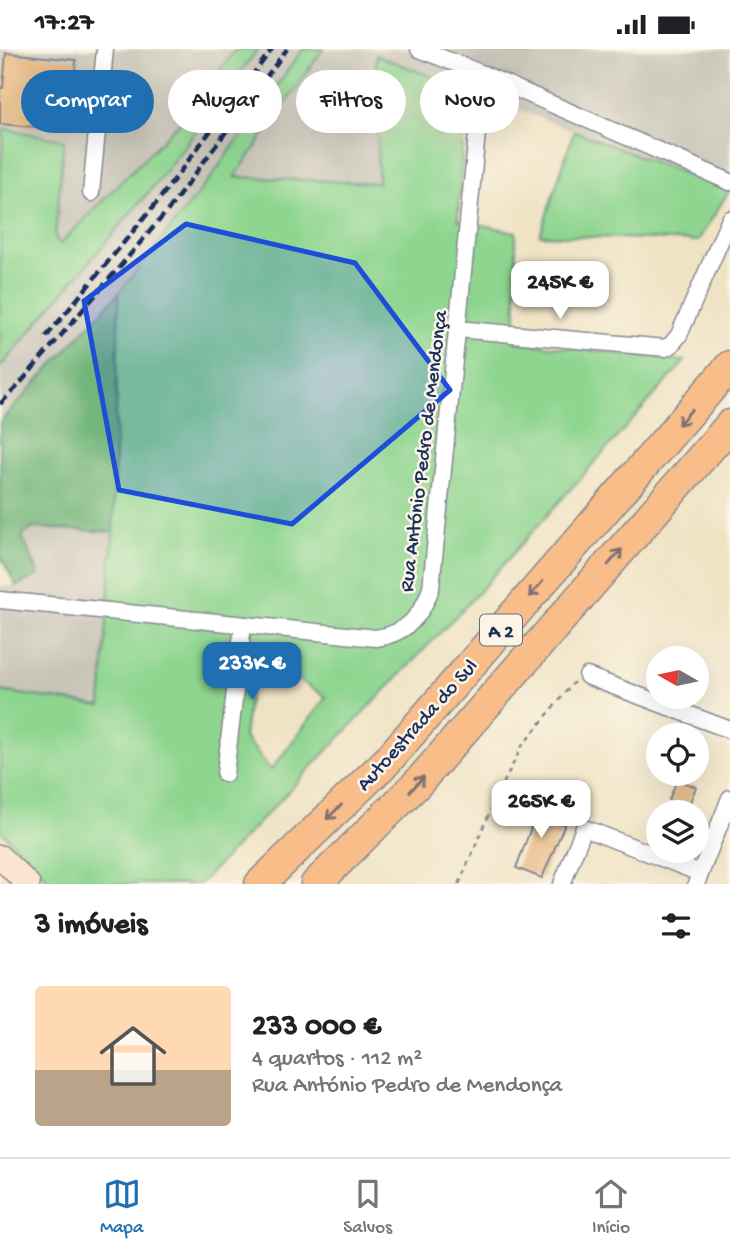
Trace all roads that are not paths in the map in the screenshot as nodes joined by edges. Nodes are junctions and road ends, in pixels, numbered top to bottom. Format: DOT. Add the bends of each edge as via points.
graph roads {
  1 [pos="105,49"];
  2 [pos="419,49"];
  3 [pos="473,70"];
  4 [pos="519,90"];
  5 [pos="477,133"];
  6 [pos="730,182"];
  7 [pos="91,193"];
  8 [pos="730,219"];
  9 [pos="457,330"];
  10 [pos="730,366"];
  11 [pos="730,425"];
  12 [pos="0,600"];
  13 [pos="243,625"];
  14 [pos="587,675"];
  15 [pos="730,730"];
  16 [pos="225,774"];
  17 [pos="730,798"];
  18 [pos="0,857"];
  19 [pos="698,878"];
  20 [pos="28,884"];
  21 [pos="260,884"];
  22 [pos="316,884"];
  23 [pos="562,884"];
  1 -- 7 [label="street"];
  2 -- 3 [label="street"];
  4 -- 6 [label="street"];
  5 -- 9 [label="street, Rua António Pedro de Mendonça"];
  8 -- 9 [label="street" via="679,335 665,348"];
  9 -- 13 [label="street, Rua António Pedro de Mendonça" via="430,588 416,619 394,634 376,638"];
  10 -- 21 [label="highway, Autoestrada do Sul / A 2, one-way" via="387,761"];
  22 -- 11 [label="highway, Autoestrada do Sul / A 2, one-way" via="417,784"];
  12 -- 13 [label="street, Rua António Pedro de Mendonça"];
  13 -- 16 [label="street"];
  14 -- 15 [label="street"];
  17 -- 19 [label="street"];
  18 -- 20 [label="street"];
  19 -- 23 [label="street" via="584,828"];
}
